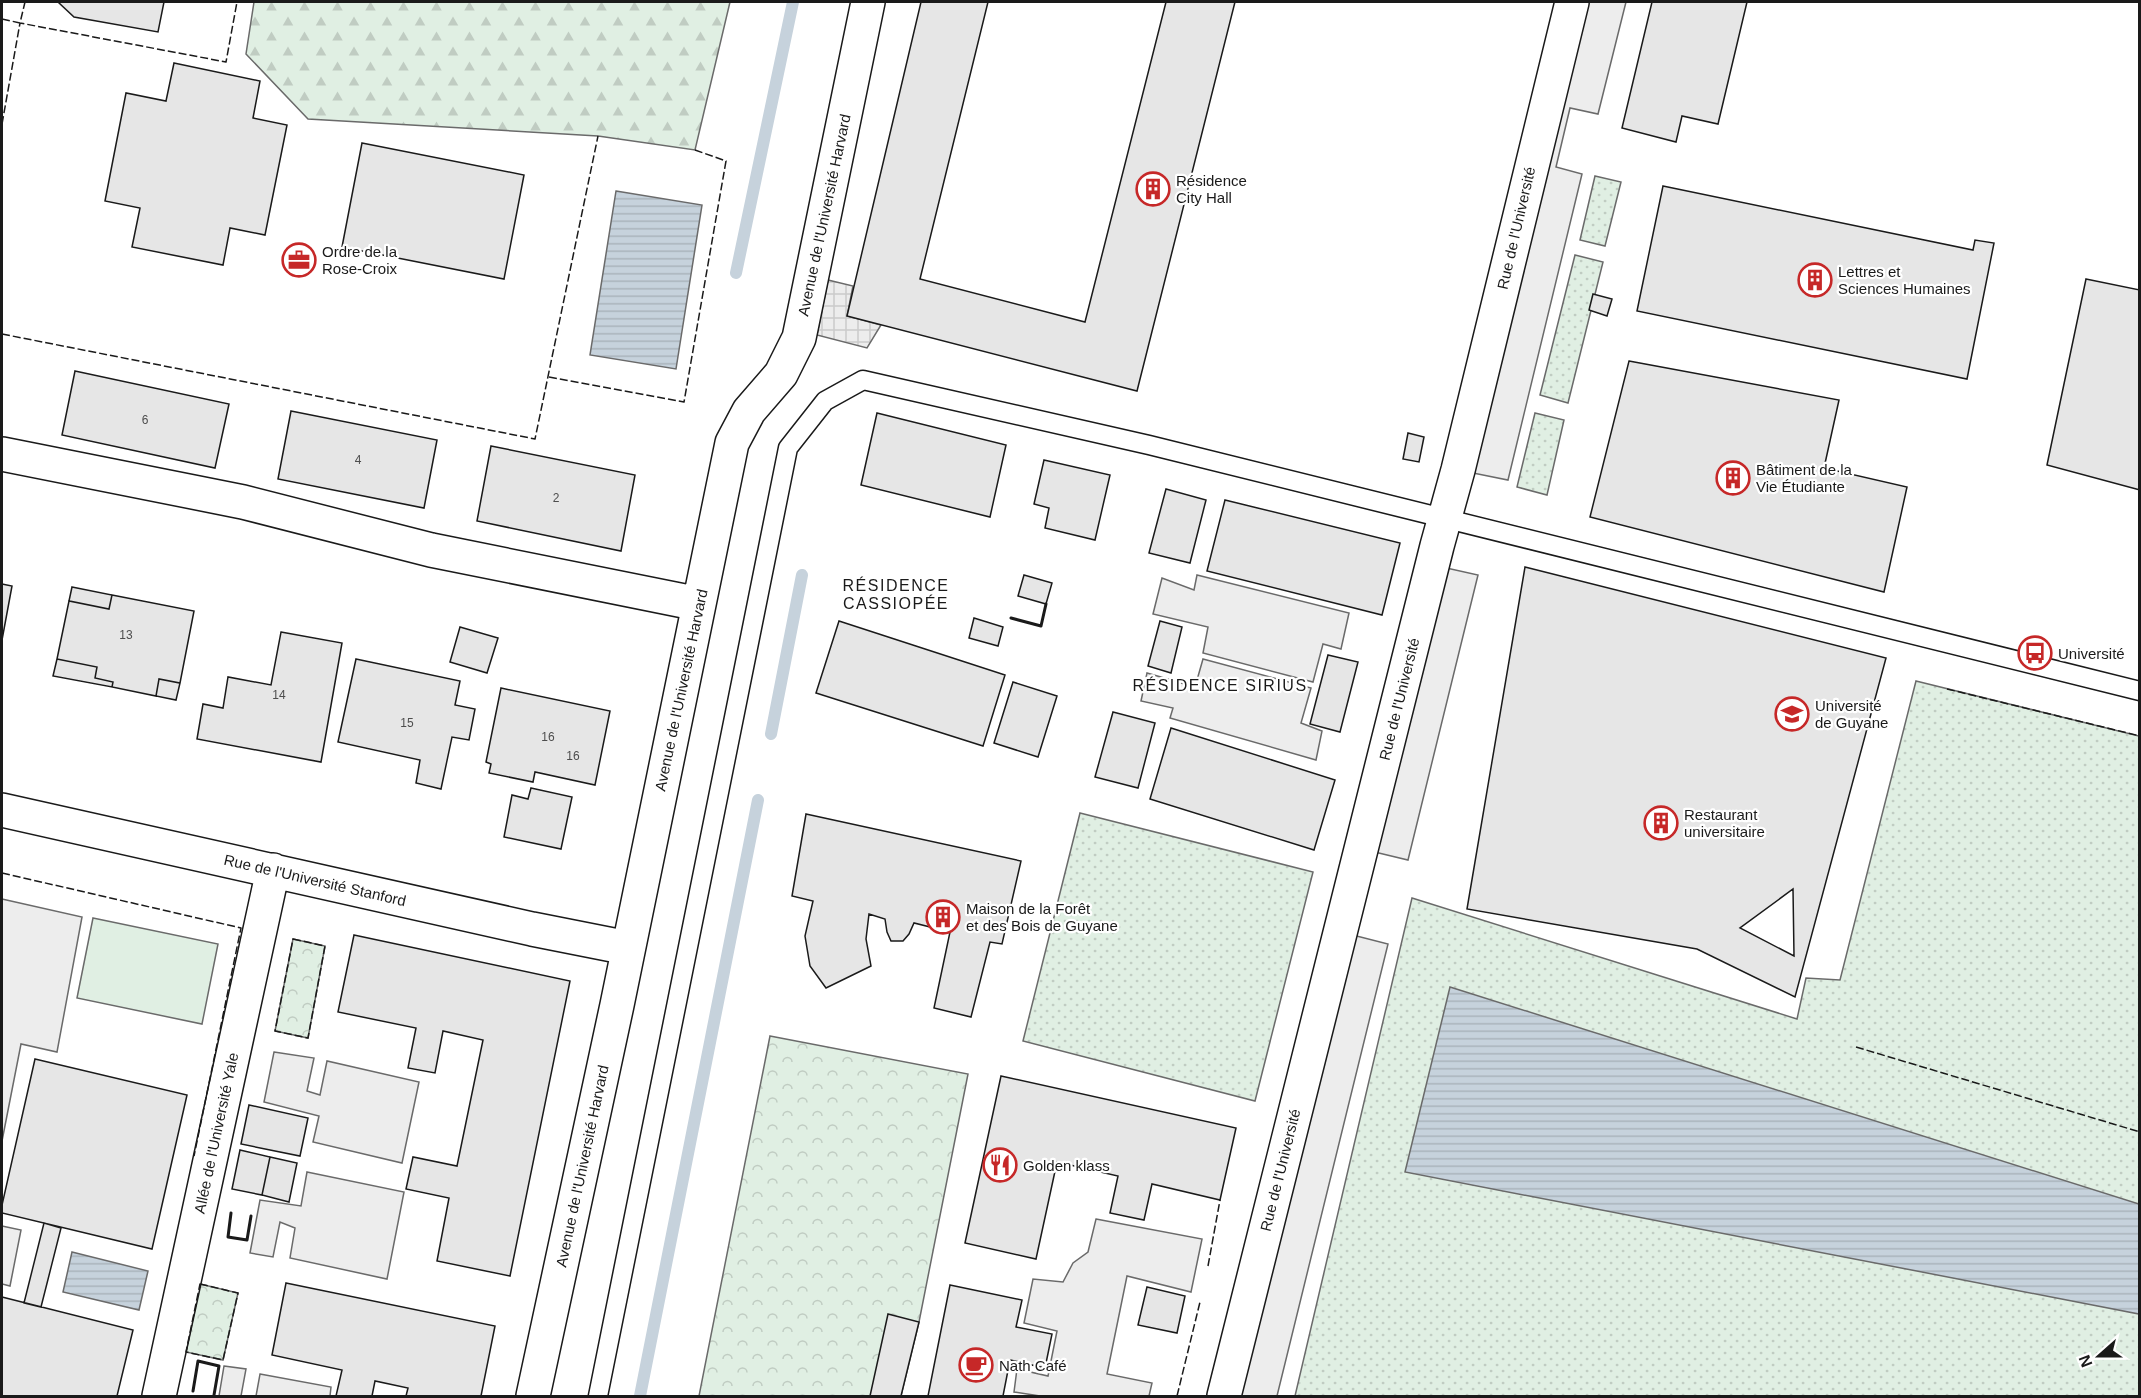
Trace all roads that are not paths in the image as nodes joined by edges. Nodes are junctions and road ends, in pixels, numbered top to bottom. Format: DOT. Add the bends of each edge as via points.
graph roads {
  1 [pos="868,2"];
  2 [pos="1572,2"];
  3 [pos="2,454"];
  4 [pos="1444,518"];
  5 [pos="699,604"];
  6 [pos="2139,691"];
  7 [pos="2,810"];
  8 [pos="273,870"];
  9 [pos="628,948"];
  10 [pos="159,1396"];
  11 [pos="533,1396"];
  12 [pos="598,1396"];
  13 [pos="1224,1396"];
  1 -- 5 [label="street, Avenue de l'Université Harvard" via="799,338 781,374 749,411 732,443"];
  2 -- 4 [label="street, Rue de l'Université"];
  3 -- 5 [label="street" via="243,502 431,550"];
  4 -- 6 [label="lane"];
  4 -- 12 [label="lane" via="862,380 825,401 789,448"];
  4 -- 13 [label="street, Rue de l'Université"];
  5 -- 9 [label="street, Avenue de l'Université Harvard"];
  7 -- 8 [label="street, Rue de l'Université Stanford"];
  8 -- 9 [label="street, Rue de l'Université Stanford"];
  8 -- 10 [label="street, Allée de l'Université Yale"];
  9 -- 11 [label="street, Avenue de l'Université Harvard"];
}
